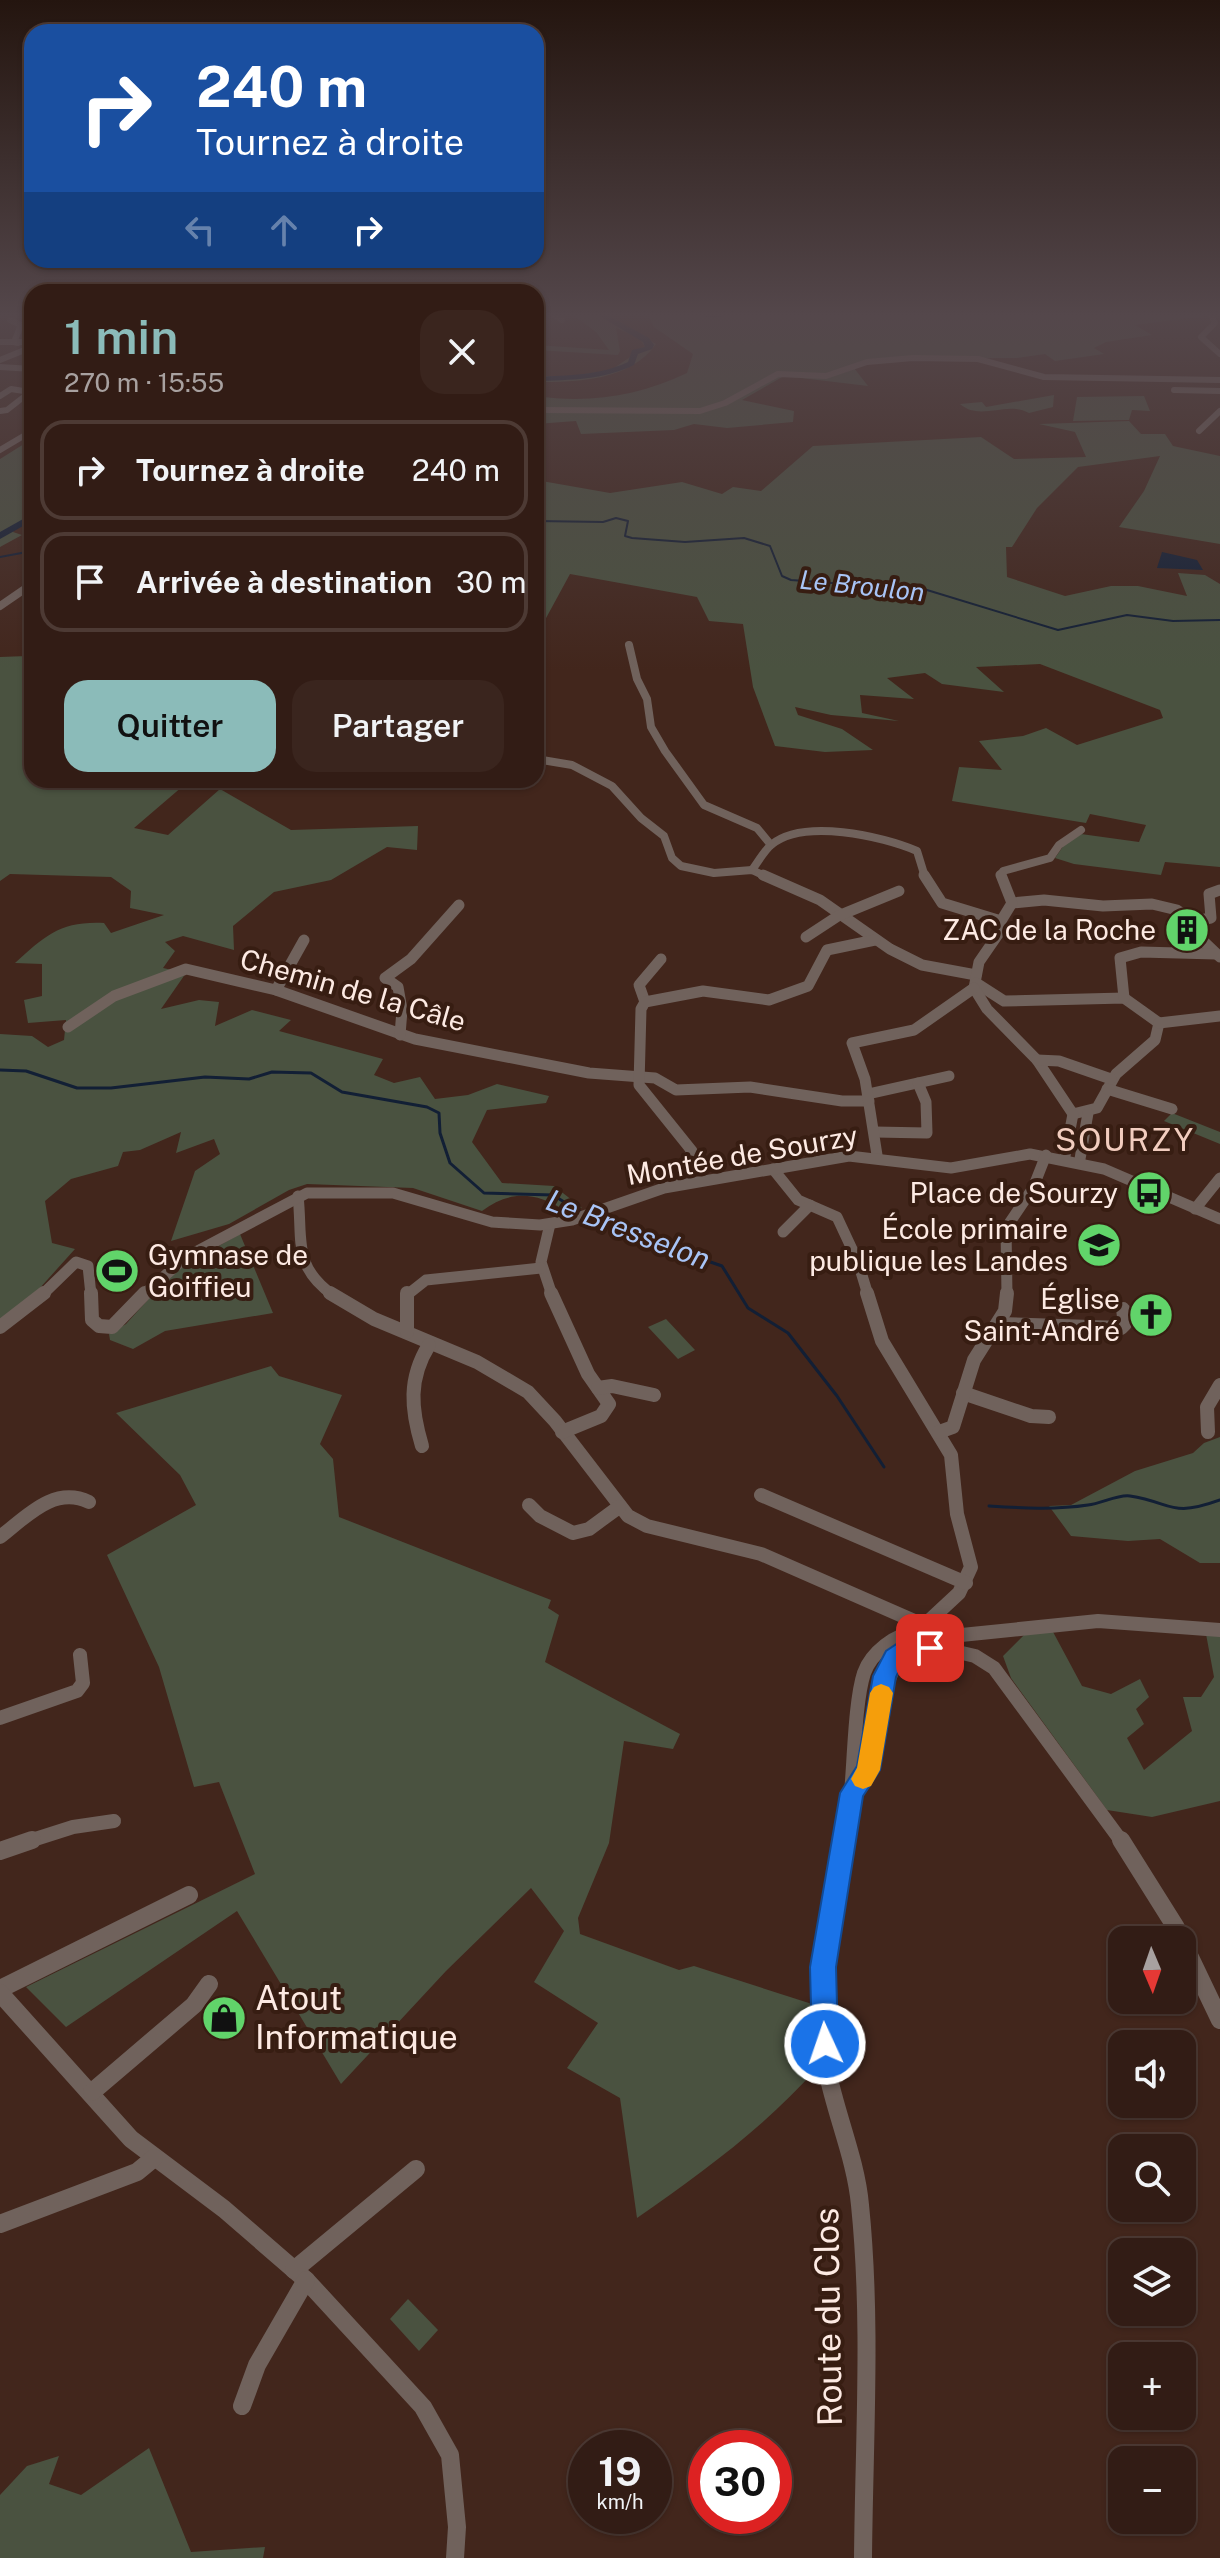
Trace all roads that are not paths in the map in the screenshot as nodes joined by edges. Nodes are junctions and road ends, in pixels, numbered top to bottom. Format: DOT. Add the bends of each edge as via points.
graph roads {
  1 [pos="24,436"];
  2 [pos="0,450"];
  3 [pos="24,590"];
  4 [pos="0,606"];
  5 [pos="629,645"];
  6 [pos="544,760"];
  7 [pos="1081,830"];
  8 [pos="771,845"];
  9 [pos="752,870"];
  10 [pos="1220,890"];
  11 [pos="899,891"];
  12 [pos="1012,903"];
  13 [pos="459,905"];
  14 [pos="844,913"];
  15 [pos="1001,921"];
  16 [pos="1194,921"];
  17 [pos="806,937"];
  18 [pos="304,940"];
  19 [pos="875,940"];
  20 [pos="1218,955"];
  21 [pos="661,959"];
  22 [pos="976,982"];
  23 [pos="276,990"];
  24 [pos="1124,998"];
  25 [pos="645,1002"];
  26 [pos="1220,1016"];
  27 [pos="1159,1023"];
  28 [pos="68,1027"];
  29 [pos="400,1035"];
  30 [pos="1037,1060"];
  31 [pos="949,1076"];
  32 [pos="637,1078"];
  33 [pos="918,1083"];
  34 [pos="1109,1084"];
  35 [pos="868,1098"];
  36 [pos="1172,1109"];
  37 [pos="1071,1110"];
  38 [pos="1093,1110"];
  39 [pos="875,1132"];
  40 [pos="877,1155"];
  41 [pos="1046,1155"];
  42 [pos="1065,1156"];
  43 [pos="1080,1159"];
  44 [pos="773,1169"];
  45 [pos="1220,1178"];
  46 [pos="677,1185"];
  47 [pos="298,1196"];
  48 [pos="810,1205"];
  49 [pos="1195,1209"];
  50 [pos="1220,1219"];
  51 [pos="550,1224"];
  52 [pos="783,1232"];
  53 [pos="541,1268"];
  54 [pos="1123,1309"];
  55 [pos="999,1324"];
  56 [pos="0,1327"];
  57 [pos="407,1332"];
  58 [pos="429,1345"];
  59 [pos="1220,1385"];
  60 [pos="598,1388"];
  61 [pos="963,1393"];
  62 [pos="654,1395"];
  63 [pos="1049,1417"];
  64 [pos="562,1432"];
  65 [pos="939,1432"];
  66 [pos="1208,1432"];
  67 [pos="422,1446"];
  68 [pos="761,1495"];
  69 [pos="89,1502"];
  70 [pos="529,1505"];
  71 [pos="619,1507"];
  72 [pos="0,1537"];
  73 [pos="966,1583"];
  74 [pos="1220,1630"];
  75 [pos="916,1637"];
  76 [pos="80,1655"];
  77 [pos="0,1718"];
  78 [pos="114,1821"];
  79 [pos="0,1851"];
  80 [pos="189,1895"];
  81 [pos="209,1984"];
  82 [pos="0,1991"];
  83 [pos="1220,2020"];
  84 [pos="92,2092"];
  85 [pos="154,2158"];
  86 [pos="416,2169"];
  87 [pos="0,2224"];
  88 [pos="300,2275"];
  89 [pos="242,2406"];
  90 [pos="455,2558"];
  91 [pos="863,2558"];
  1 -- 2 [label="street"];
  3 -- 4 [label="street"];
  5 -- 8 [label="street" via="651,727 665,751 704,805 757,828"];
  6 -- 9 [label="street" via="572,765 612,786 664,836 681,866 714,873"];
  7 -- 12 [label="street" via="1050,858 1003,871"];
  8 -- 9 [label="street"];
  8 -- 15 [label="street" via="788,836 848,831 884,837 921,855 923,874 942,903"];
  9 -- 14 [label="street"];
  10 -- 16 [label="street" via="1209,894 1211,918"];
  11 -- 14 [label="street"];
  12 -- 15 [label="street"];
  12 -- 16 [label="street" via="1152,904"];
  13 -- 29 [label="street" via="411,959 385,978 398,987"];
  14 -- 17 [label="street"];
  14 -- 19 [label="street"];
  15 -- 22 [label="street" via="979,962"];
  16 -- 20 [label="street" via="1201,939"];
  18 -- 23 [label="street"];
  19 -- 22 [label="street" via="922,965"];
  19 -- 25 [label="street" via="827,950 808,986 769,1000 703,991"];
  20 -- 24 [label="street" via="1130,953 1120,958"];
  21 -- 25 [label="street" via="639,985"];
  22 -- 24 [label="street" via="1004,1001"];
  22 -- 30 [label="street" via="987,1009"];
  22 -- 35 [label="street" via="914,1030 852,1043"];
  23 -- 28 [label="street, Chemin de la Câle" via="186,969 114,996"];
  23 -- 29 [label="street, Chemin de la Câle"];
  24 -- 27 [label="street"];
  25 -- 32 [label="street"];
  26 -- 27 [label="street"];
  27 -- 34 [label="street" via="1155,1040"];
  29 -- 32 [label="street, Chemin de la Câle"];
  30 -- 34 [label="street" via="1059,1061"];
  30 -- 37 [label="street"];
  31 -- 33 [label="street, Chemin de la Câle"];
  32 -- 35 [label="street, Chemin de la Câle" via="655,1078 686,1092 750,1087 842,1101"];
  32 -- 46 [label="street" via="692,1151"];
  33 -- 35 [label="street, Chemin de la Câle"];
  33 -- 39 [label="street" via="926,1102 927,1133"];
  34 -- 36 [label="street"];
  34 -- 38 [label="street"];
  35 -- 39 [label="street"];
  37 -- 38 [label="street"];
  37 -- 42 [label="street"];
  38 -- 43 [label="street"];
  39 -- 40 [label="street"];
  40 -- 41 [label="street, Montée de Sourzy" via="942,1169 1008,1156"];
  40 -- 44 [label="street, Montée de Sourzy"];
  41 -- 42 [label="street, Montée de Sourzy"];
  41 -- 55 [label="street" via="1033,1188 1006,1228 1008,1283"];
  42 -- 43 [label="street, Montée de Sourzy"];
  43 -- 49 [label="street, Montée de Sourzy"];
  44 -- 46 [label="street, Montée de Sourzy"];
  44 -- 48 [label="street" via="791,1195"];
  45 -- 49 [label="street"];
  46 -- 51 [label="street, Montée de Sourzy"];
  47 -- 51 [label="street, Montée de Sourzy" via="335,1190 393,1193 492,1222"];
  47 -- 56 [label="street, Montée de Sourzy" via="186,1257 112,1327 92,1320 90,1273 88,1266 76,1262"];
  47 -- 57 [label="street" via="302,1252 318,1286"];
  48 -- 52 [label="street"];
  48 -- 65 [label="street" via="837,1217 858,1262 882,1341"];
  49 -- 50 [label="street, Montée de Sourzy"];
  51 -- 53 [label="street"];
  53 -- 57 [label="street" via="414,1285 407,1293"];
  53 -- 60 [label="street"];
  54 -- 55 [label="street" via="1121,1328"];
  55 -- 61 [label="street" via="974,1360"];
  57 -- 58 [label="street"];
  58 -- 64 [label="street" via="506,1377 528,1392"];
  58 -- 67 [label="street" via="411,1381 413,1420"];
  59 -- 66 [label="street" via="1205,1412"];
  60 -- 62 [label="street"];
  60 -- 64 [label="street" via="609,1404 606,1411"];
  61 -- 63 [label="street"];
  61 -- 65 [label="street" via="953,1427"];
  64 -- 71 [label="street"];
  65 -- 73 [label="street" via="951,1455 957,1514 971,1559"];
  68 -- 73 [label="street"];
  69 -- 72 [label="street" via="72,1494 56,1497"];
  70 -- 71 [label="street" via="573,1533 589,1529"];
  71 -- 75 [label="street" via="647,1526 761,1554"];
  73 -- 75 [label="street, Route du Clos"];
  74 -- 75 [label="street" via="1098,1621"];
  75 -- 83 [label="street" via="930,1648 982,1657 994,1668 1103,1812 1175,1926"];
  75 -- 91 [label="street, Route du Clos" via="878,1650 864,1674 823,1967 826,2067 860,2201 865,2265"];
  76 -- 77 [label="street" via="83,1683 77,1691"];
  78 -- 79 [label="street" via="73,1827"];
  80 -- 82 [label="street"];
  81 -- 84 [label="street" via="194,2005"];
  82 -- 84 [label="street"];
  84 -- 85 [label="street"];
  85 -- 87 [label="street" via="137,2172"];
  85 -- 88 [label="street"];
  86 -- 88 [label="street"];
  88 -- 89 [label="street"];
  88 -- 90 [label="street" via="393,2371 447,2443 457,2527"];
}
